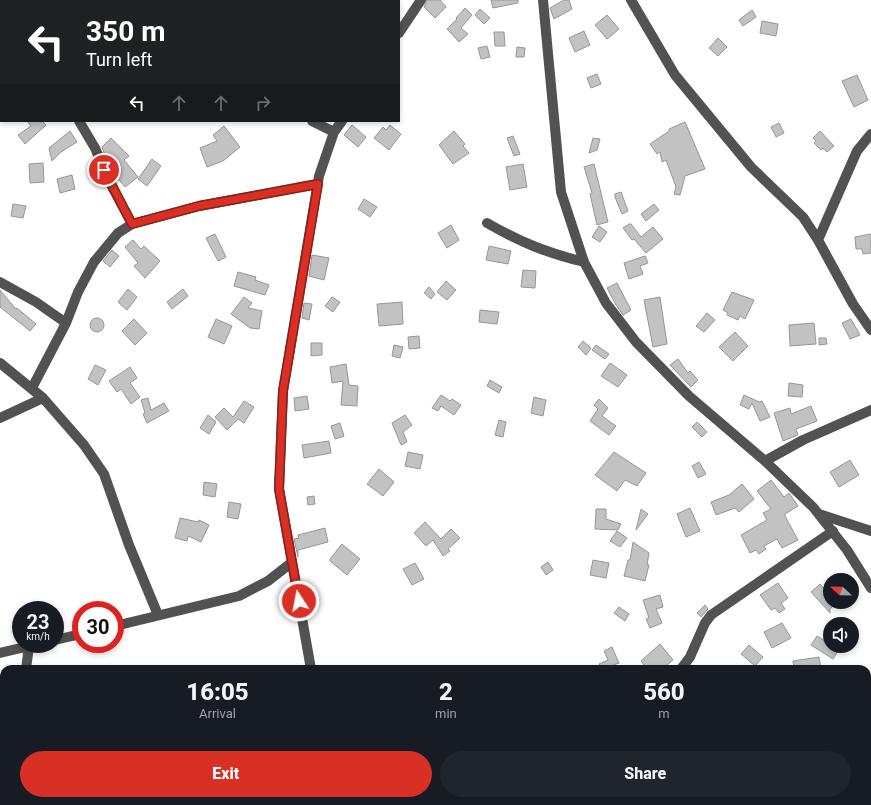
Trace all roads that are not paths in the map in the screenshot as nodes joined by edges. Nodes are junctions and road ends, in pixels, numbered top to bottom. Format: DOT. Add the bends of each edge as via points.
graph roads {
  1 [pos="421,0"];
  2 [pos="543,0"];
  3 [pos="631,0"];
  4 [pos="400,32"];
  5 [pos="80,122"];
  6 [pos="314,122"];
  7 [pos="341,122"];
  8 [pos="334,132"];
  9 [pos="871,134"];
  10 [pos="318,184"];
  11 [pos="487,223"];
  12 [pos="132,224"];
  13 [pos="818,240"];
  14 [pos="584,262"];
  15 [pos="0,282"];
  16 [pos="66,323"];
  17 [pos="871,330"];
  18 [pos="0,363"];
  19 [pos="32,388"];
  20 [pos="42,398"];
  21 [pos="871,410"];
  22 [pos="0,418"];
  23 [pos="765,461"];
  24 [pos="818,514"];
  25 [pos="833,531"];
  26 [pos="871,531"];
  27 [pos="291,563"];
  28 [pos="871,588"];
  29 [pos="158,615"];
  30 [pos="124,624"];
  31 [pos="12,650"];
  32 [pos="0,653"];
  33 [pos="31,653"];
  34 [pos="27,665"];
  35 [pos="310,665"];
  36 [pos="684,665"];
  1 -- 4 [label="street"];
  2 -- 14 [label="street" via="561,192"];
  3 -- 13 [label="street" via="675,75 751,167 803,217"];
  5 -- 12 [label="street"];
  6 -- 8 [label="street"];
  7 -- 8 [label="street"];
  8 -- 10 [label="street"];
  9 -- 13 [label="street" via="858,151"];
  10 -- 12 [label="street" via="199,206"];
  10 -- 27 [label="street" via="283,391 279,489"];
  11 -- 14 [label="street" via="517,240 556,255"];
  12 -- 16 [label="street" via="118,233 94,262 78,292"];
  13 -- 17 [label="street" via="853,304"];
  14 -- 23 [label="street" via="606,303 636,342 689,396"];
  15 -- 16 [label="street" via="36,302"];
  16 -- 19 [label="street"];
  18 -- 19 [label="street"];
  19 -- 20 [label="street"];
  20 -- 22 [label="street"];
  20 -- 29 [label="street" via="84,445 104,474 129,545"];
  21 -- 23 [label="street" via="803,440"];
  23 -- 24 [label="street"];
  24 -- 25 [label="street"];
  24 -- 26 [label="street"];
  25 -- 28 [label="street"];
  25 -- 36 [label="street" via="711,615"];
  27 -- 29 [label="street" via="268,581 239,596"];
  27 -- 35 [label="street"];
  29 -- 30 [label="street"];
  31 -- 32 [label="street"];
  33 -- 34 [label="street"];
}
